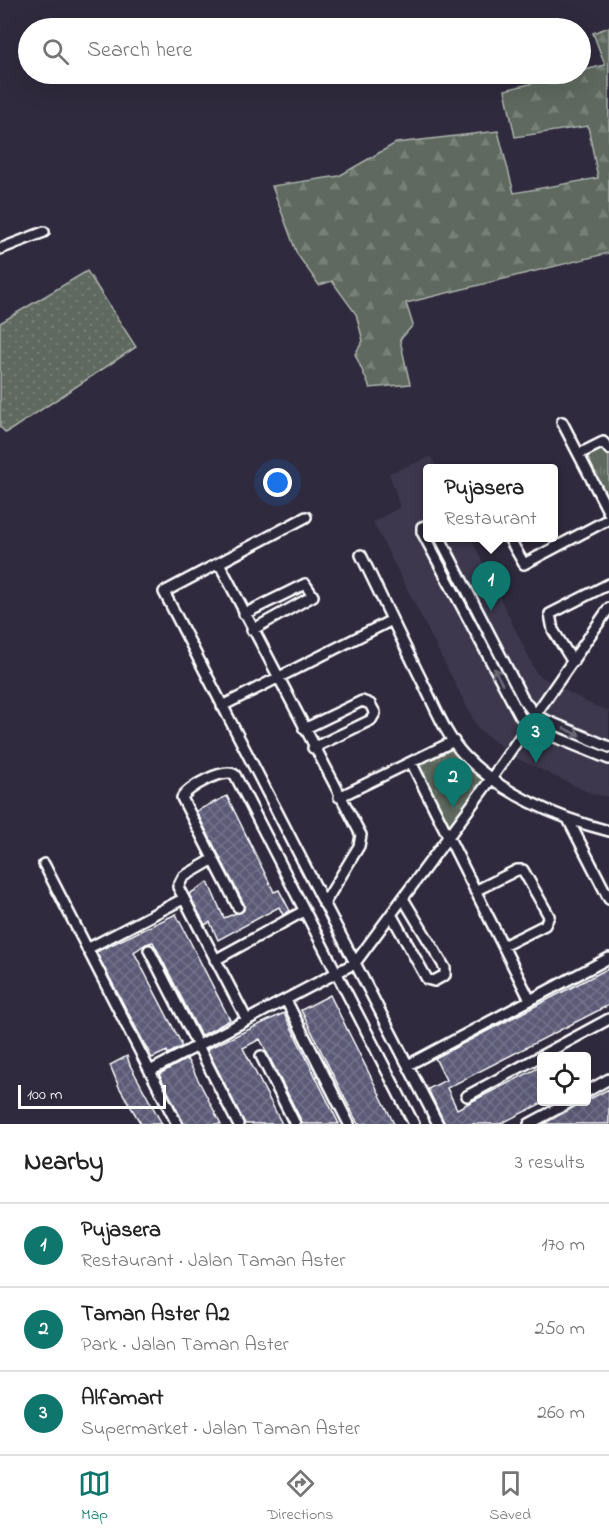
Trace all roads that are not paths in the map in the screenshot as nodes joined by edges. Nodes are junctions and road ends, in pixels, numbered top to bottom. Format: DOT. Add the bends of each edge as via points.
graph roads {
  1 [pos="44,232"];
  2 [pos="0,249"];
  3 [pos="562,422"];
  4 [pos="609,449"];
  5 [pos="579,454"];
  6 [pos="608,507"];
  7 [pos="306,517"];
  8 [pos="609,519"];
  9 [pos="427,542"];
  10 [pos="443,542"];
  11 [pos="512,542"];
  12 [pos="361,555"];
  13 [pos="219,563"];
  14 [pos="609,584"];
  15 [pos="609,608"];
  16 [pos="244,614"];
  17 [pos="392,620"];
  18 [pos="252,630"];
  19 [pos="573,662"];
  20 [pos="278,679"];
  21 [pos="222,706"];
  22 [pos="536,716"];
  23 [pos="528,726"];
  24 [pos="304,729"];
  25 [pos="454,741"];
  26 [pos="609,747"];
  27 [pos="313,748"];
  28 [pos="609,759"];
  29 [pos="411,762"];
  30 [pos="491,779"];
  31 [pos="339,797"];
  32 [pos="568,819"];
  33 [pos="609,831"];
  34 [pos="449,839"];
  35 [pos="212,860"];
  36 [pos="44,864"];
  37 [pos="475,891"];
  38 [pos="183,899"];
  39 [pos="609,899"];
  40 [pos="404,900"];
  41 [pos="324,904"];
  42 [pos="238,907"];
  43 [pos="304,911"];
  44 [pos="392,916"];
  45 [pos="503,946"];
  46 [pos="87,949"];
  47 [pos="149,950"];
  48 [pos="609,958"];
  49 [pos="215,960"];
  50 [pos="355,963"];
  51 [pos="338,973"];
  52 [pos="286,1000"];
  53 [pos="530,1000"];
  54 [pos="609,1019"];
  55 [pos="247,1020"];
  56 [pos="199,1046"];
  57 [pos="557,1052"];
  58 [pos="261,1056"];
  59 [pos="537,1062"];
  60 [pos="408,1065"];
  61 [pos="150,1071"];
  62 [pos="609,1079"];
  63 [pos="591,1089"];
  64 [pos="467,1096"];
  65 [pos="561,1106"];
  66 [pos="177,1124"];
  67 [pos="238,1124"];
  68 [pos="295,1124"];
  69 [pos="348,1124"];
  70 [pos="414,1124"];
  71 [pos="438,1124"];
  72 [pos="529,1124"];
  1 -- 2 [label="street"];
  3 -- 5 [label="street"];
  4 -- 5 [label="street" via="603,442"];
  5 -- 6 [label="street"];
  7 -- 13 [label="street"];
  8 -- 11 [label="street" via="524,564"];
  23 -- 9 [label="street, one-way" via="513,705"];
  10 -- 22 [label="street" via="523,699"];
  12 -- 17 [label="street"];
  13 -- 16 [label="street"];
  13 -- 21 [label="street" via="164,592"];
  14 -- 19 [label="street" via="550,614 553,630"];
  15 -- 19 [label="street"];
  16 -- 18 [label="street"];
  16 -- 18 [label="street" via="305,584 313,596"];
  17 -- 20 [label="street"];
  17 -- 25 [label="street"];
  18 -- 20 [label="street"];
  19 -- 22 [label="street"];
  20 -- 21 [label="street"];
  20 -- 24 [label="street"];
  21 -- 41 [label="street"];
  22 -- 23 [label="street"];
  22 -- 26 [label="street, one-way"];
  23 -- 28 [label="street"];
  23 -- 30 [label="street"];
  24 -- 27 [label="street"];
  24 -- 27 [label="street" via="362,701 370,704 375,713 371,720"];
  25 -- 29 [label="street"];
  25 -- 30 [label="street"];
  27 -- 31 [label="street"];
  29 -- 31 [label="street"];
  29 -- 34 [label="street"];
  30 -- 32 [label="street"];
  30 -- 34 [label="street"];
  31 -- 41 [label="street" via="361,841"];
  32 -- 33 [label="street"];
  32 -- 39 [label="street"];
  34 -- 37 [label="street"];
  34 -- 40 [label="street"];
  35 -- 38 [label="street" via="179,880"];
  35 -- 42 [label="street"];
  35 -- 43 [label="street" via="182,798 187,791 230,771"];
  36 -- 46 [label="street"];
  37 -- 45 [label="street"];
  37 -- 45 [label="street" via="523,870 549,916 545,925"];
  38 -- 46 [label="street"];
  38 -- 49 [label="street"];
  40 -- 44 [label="street"];
  40 -- 44 [label="street" via="445,968 445,975 434,981 427,979"];
  41 -- 50 [label="street"];
  43 -- 49 [label="street"];
  43 -- 51 [label="street"];
  44 -- 50 [label="street"];
  45 -- 53 [label="street"];
  46 -- 61 [label="street"];
  47 -- 56 [label="street"];
  48 -- 53 [label="street"];
  49 -- 55 [label="street"];
  50 -- 51 [label="street"];
  50 -- 60 [label="street"];
  51 -- 52 [label="street"];
  51 -- 70 [label="street"];
  52 -- 55 [label="street"];
  52 -- 69 [label="street"];
  53 -- 60 [label="street"];
  54 -- 57 [label="street"];
  55 -- 56 [label="street"];
  56 -- 61 [label="street"];
  56 -- 67 [label="street"];
  58 -- 68 [label="street"];
  59 -- 64 [label="street"];
  60 -- 71 [label="street"];
  61 -- 66 [label="street"];
  62 -- 63 [label="street"];
  65 -- 72 [label="street"];
}
